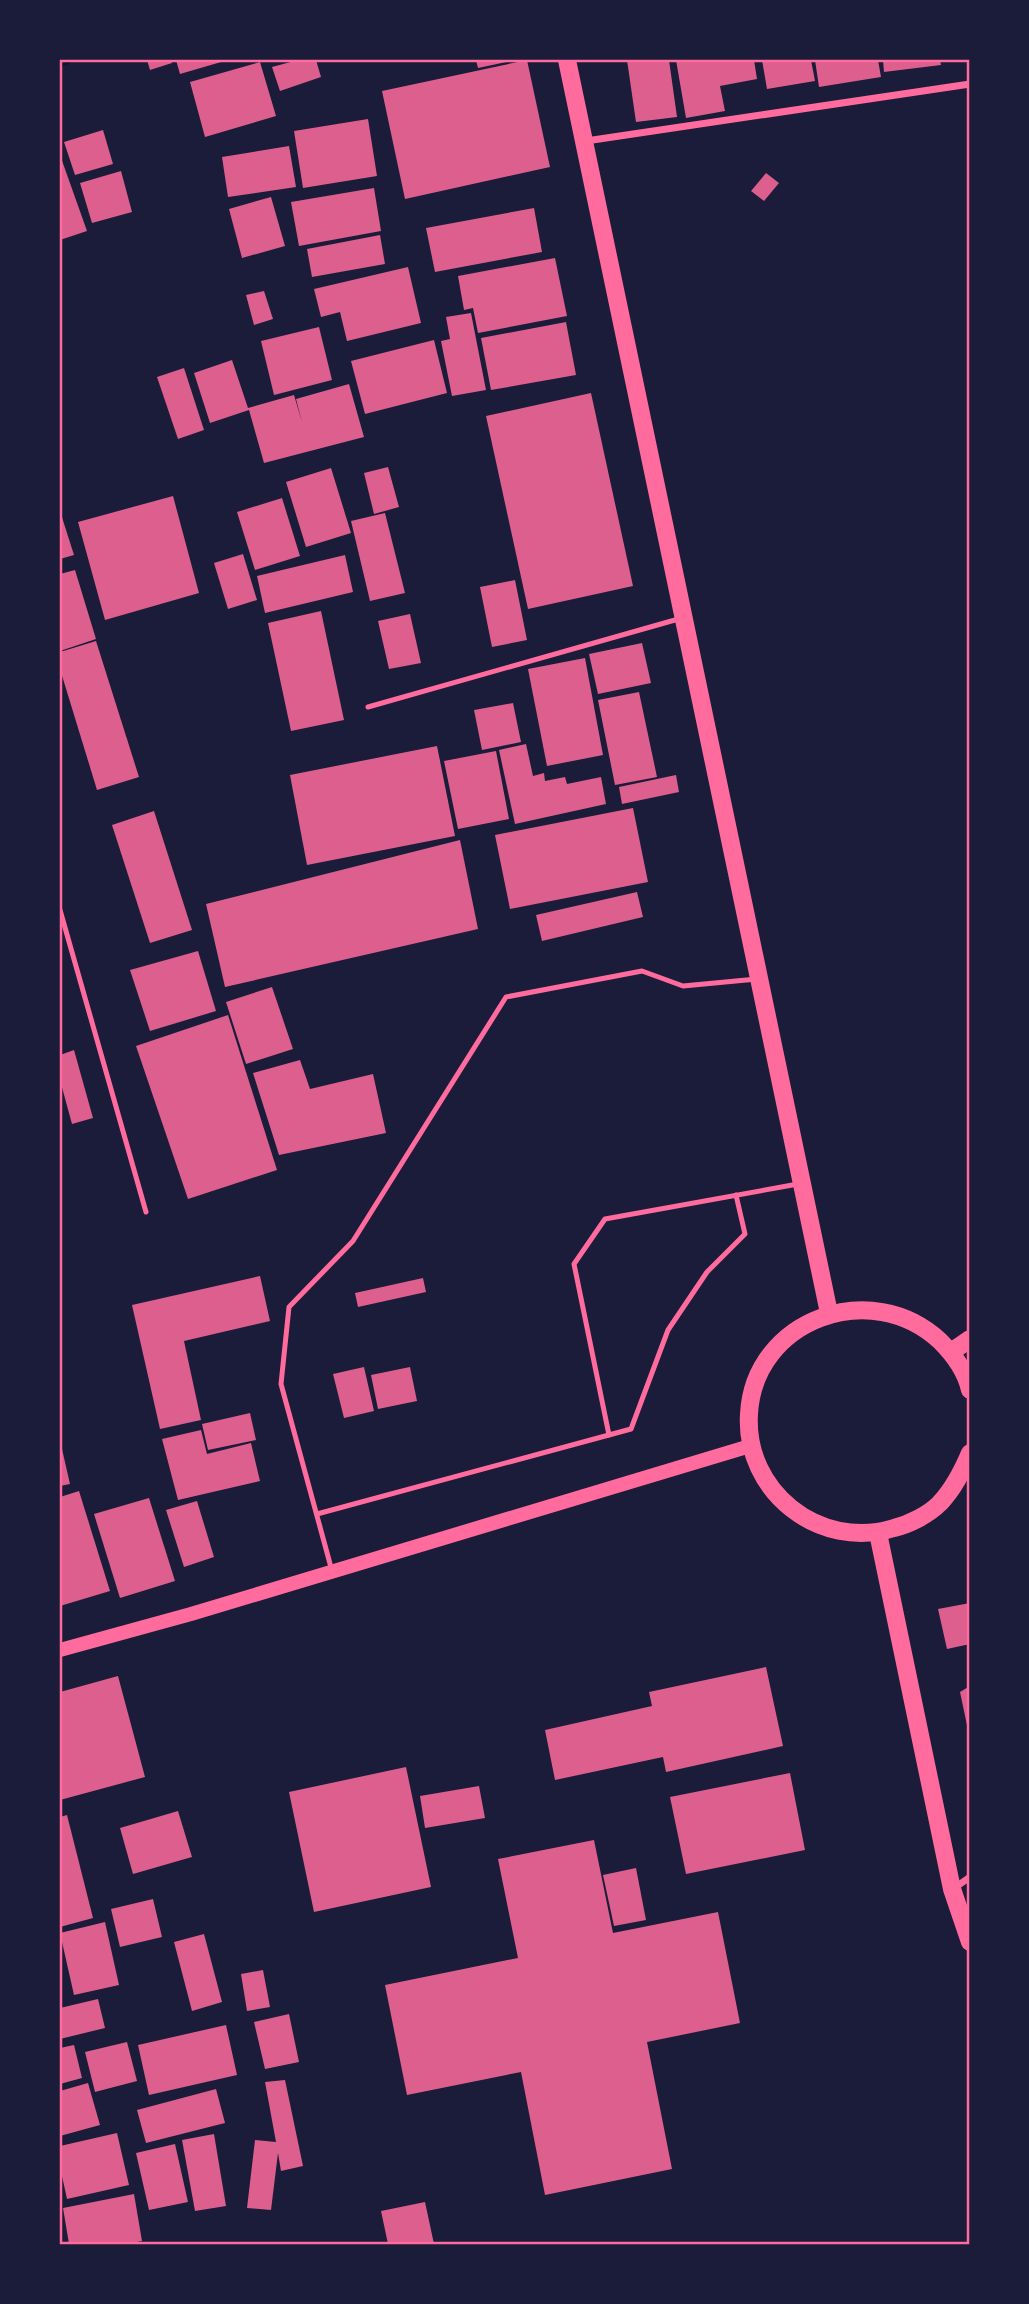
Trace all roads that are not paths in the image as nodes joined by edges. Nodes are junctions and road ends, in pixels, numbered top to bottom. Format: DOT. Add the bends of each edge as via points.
graph roads {
  1 [pos="567,60"];
  2 [pos="970,84"];
  3 [pos="583,142"];
  4 [pos="685,618"];
  5 [pos="368,707"];
  6 [pos="60,910"];
  7 [pos="760,979"];
  8 [pos="802,1184"];
  9 [pos="737,1195"];
  10 [pos="146,1212"];
  11 [pos="829,1313"];
  12 [pos="970,1339"];
  13 [pos="951,1352"];
  14 [pos="970,1390"];
  15 [pos="609,1435"];
  16 [pos="750,1446"];
  17 [pos="970,1453"];
  18 [pos="317,1514"];
  19 [pos="878,1533"];
  20 [pos="332,1572"];
  21 [pos="60,1650"];
  22 [pos="970,1877"];
  23 [pos="952,1889"];
  24 [pos="970,1941"];
  1 -- 3 [label="main road"];
  2 -- 3 [label="street"];
  3 -- 4 [label="main road"];
  4 -- 5 [label="lane"];
  4 -- 7 [label="main road"];
  6 -- 10 [label="lane"];
  7 -- 8 [label="main road"];
  7 -- 18 [label="lane" via="683,986 642,971 506,997 353,1241 289,1307 281,1384"];
  8 -- 9 [label="lane"];
  8 -- 11 [label="main road"];
  9 -- 15 [label="lane" via="745,1234 707,1272 668,1330 631,1429"];
  9 -- 15 [label="lane" via="605,1219 574,1264"];
  11 -- 13 [label="main road" via="863,1309 896,1314 926,1329"];
  11 -- 16 [label="main road" via="799,1328 774,1351 756,1380 749,1413"];
  12 -- 13 [label="main road"];
  13 -- 14 [label="main road"];
  15 -- 18 [label="lane"];
  16 -- 19 [label="main road" via="762,1478 783,1504 811,1523 844,1533"];
  16 -- 20 [label="main road"];
  17 -- 19 [label="main road" via="960,1479 938,1505 910,1524"];
  18 -- 20 [label="lane"];
  19 -- 23 [label="main road"];
  20 -- 21 [label="main road"];
  22 -- 23 [label="street"];
  23 -- 24 [label="main road"];
}
